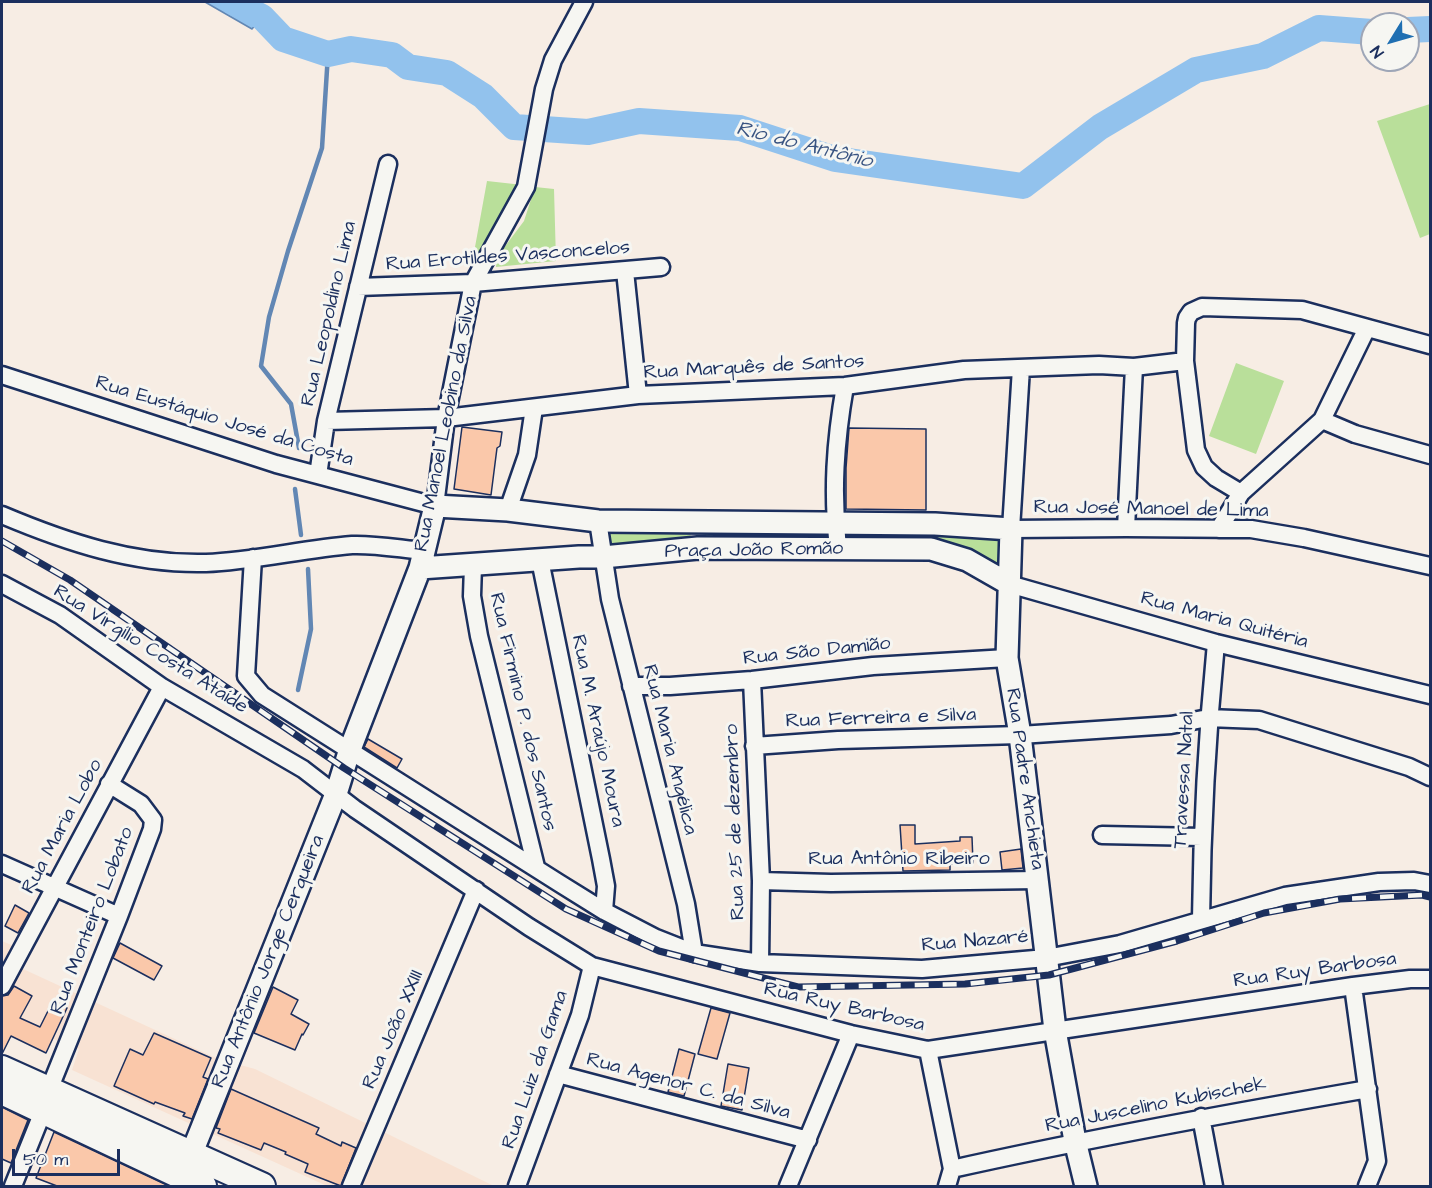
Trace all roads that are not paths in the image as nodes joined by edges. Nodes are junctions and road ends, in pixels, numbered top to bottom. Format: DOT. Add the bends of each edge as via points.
graph roads {
  1 [pos="584,2"];
  2 [pos="388,164"];
  3 [pos="661,267"];
  4 [pos="625,271"];
  5 [pos="473,284"];
  6 [pos="358,287"];
  7 [pos="1367,328"];
  8 [pos="1431,345"];
  9 [pos="1185,361"];
  10 [pos="1134,367"];
  11 [pos="1021,368"];
  12 [pos="2,375"];
  13 [pos="845,386"];
  14 [pos="638,395"];
  15 [pos="534,408"];
  16 [pos="446,418"];
  17 [pos="1322,420"];
  18 [pos="326,421"];
  19 [pos="1431,455"];
  20 [pos="318,475"];
  21 [pos="1241,493"];
  22 [pos="435,506"];
  23 [pos="508,510"];
  24 [pos="2,515"];
  25 [pos="598,521"];
  26 [pos="700,523"];
  27 [pos="835,523"];
  28 [pos="935,524"];
  29 [pos="1126,528"];
  30 [pos="1011,529"];
  31 [pos="1219,529"];
  32 [pos="698,548"];
  33 [pos="838,549"];
  34 [pos="931,549"];
  35 [pos="603,557"];
  36 [pos="253,558"];
  37 [pos="422,560"];
  38 [pos="540,560"];
  39 [pos="473,565"];
  40 [pos="1431,566"];
  41 [pos="2,584"];
  42 [pos="1009,584"];
  43 [pos="1216,643"];
  44 [pos="1007,658"];
  45 [pos="752,680"];
  46 [pos="631,686"];
  47 [pos="162,687"];
  48 [pos="1431,695"];
  49 [pos="1209,718"];
  50 [pos="1020,735"];
  51 [pos="754,746"];
  52 [pos="347,760"];
  53 [pos="1431,777"];
  54 [pos="109,784"];
  55 [pos="336,794"];
  56 [pos="1102,835"];
  57 [pos="1202,837"];
  58 [pos="2,864"];
  59 [pos="536,867"];
  60 [pos="1037,880"];
  61 [pos="761,881"];
  62 [pos="1431,884"];
  63 [pos="55,887"];
  64 [pos="476,890"];
  65 [pos="604,911"];
  66 [pos="120,916"];
  67 [pos="1201,919"];
  68 [pos="694,953"];
  69 [pos="1046,958"];
  70 [pos="760,963"];
  71 [pos="592,966"];
  72 [pos="1431,979"];
  73 [pos="1353,986"];
  74 [pos="2,987"];
  75 [pos="1055,1030"];
  76 [pos="850,1034"];
  77 [pos="928,1050"];
  78 [pos="2,1069"];
  79 [pos="558,1074"];
  80 [pos="1368,1089"];
  81 [pos="2,1090"];
  82 [pos="46,1099"];
  83 [pos="1201,1117"];
  84 [pos="808,1140"];
  85 [pos="1075,1141"];
  86 [pos="952,1169"];
  87 [pos="192,1177"];
  88 [pos="1083,1183"];
  89 [pos="13,1186"];
  90 [pos="262,1186"];
  91 [pos="351,1186"];
  92 [pos="517,1186"];
  93 [pos="788,1186"];
  94 [pos="947,1186"];
  95 [pos="1214,1186"];
  96 [pos="1367,1186"];
  1 -- 5 [label="street, Rua Manoel Leobino da Silva" via="553,60 526,187"];
  2 -- 6 [label="street, Rua Leopoldino Lima"];
  3 -- 4 [label="street, Rua Erotildes Vasconcelos"];
  4 -- 5 [label="street, Rua Erotildes Vasconcelos"];
  4 -- 14 [label="street"];
  5 -- 6 [label="street, Rua Erotildes Vasconcelos"];
  5 -- 16 [label="street, Rua Manoel Leobino da Silva"];
  6 -- 18 [label="street, Rua Leopoldino Lima"];
  7 -- 8 [label="street"];
  7 -- 9 [label="street" via="1302,310 1202,308 1187,318"];
  7 -- 17 [label="street"];
  9 -- 10 [label="street, Rua Marquês de Santos"];
  9 -- 21 [label="street" via="1196,450 1204,467"];
  10 -- 11 [label="street, Rua Marquês de Santos"];
  10 -- 29 [label="street"];
  11 -- 13 [label="street, Rua Marquês de Santos" via="964,370"];
  11 -- 30 [label="street, Rua Padre Anchieta"];
  12 -- 20 [label="street, Rua Eustáquio José da Costa"];
  13 -- 14 [label="street, Rua Marquês de Santos"];
  13 -- 27 [label="street" via="836,434"];
  14 -- 15 [label="street, Rua Marquês de Santos"];
  15 -- 16 [label="street, Rua Marquês de Santos"];
  15 -- 23 [label="street" via="527,455"];
  16 -- 18 [label="street, Rua Marquês de Santos"];
  16 -- 22 [label="street, Rua Manoel Leobino da Silva"];
  17 -- 19 [label="street" via="1355,434"];
  17 -- 21 [label="street"];
  18 -- 20 [label="street, Rua Leopoldino Lima"];
  20 -- 22 [label="street, Rua Eustáquio José da Costa"];
  21 -- 31 [label="street"];
  22 -- 23 [label="street, Praça João Romão"];
  22 -- 37 [label="street, Rua Manoel Leobino da Silva"];
  23 -- 25 [label="street, Praça João Romão"];
  24 -- 36 [label="street" via="100,550 148,560 205,563"];
  25 -- 26 [label="street, Praça João Romão"];
  25 -- 35 [label="street, Rua Maria Angélica"];
  26 -- 27 [label="street, Praça João Romão"];
  26 -- 32 [label="street"];
  27 -- 28 [label="street, Praça João Romão"];
  27 -- 33 [label="street"];
  28 -- 30 [label="street, Praça João Romão"];
  28 -- 34 [label="street"];
  29 -- 30 [label="street, Rua José Manoel de Lima"];
  29 -- 31 [label="street, Rua José Manoel de Lima"];
  30 -- 42 [label="street, Rua Padre Anchieta"];
  31 -- 40 [label="street, Rua José Manoel de Lima" via="1251,529 1304,538"];
  32 -- 33 [label="street, Praça João Romão"];
  32 -- 35 [label="street, Praça João Romão"];
  33 -- 34 [label="street, Praça João Romão"];
  34 -- 42 [label="street, Praça João Romão" via="967,560"];
  35 -- 38 [label="street, Praça João Romão"];
  35 -- 46 [label="street, Rua Maria Angélica"];
  36 -- 37 [label="street" via="354,545"];
  36 -- 52 [label="street, Rua Nazaré" via="246,676 262,695"];
  37 -- 39 [label="street, Praça João Romão"];
  37 -- 52 [label="street, Rua Manoel Leobino da Silva"];
  38 -- 39 [label="street, Praça João Romão"];
  38 -- 65 [label="street, Rua M. Araújo Moura" via="606,886"];
  39 -- 59 [label="street, Rua Firmino P. dos Santos" via="472,596 479,636"];
  41 -- 47 [label="street, Rua Virgílio Costa Ataíde" via="60,615"];
  42 -- 43 [label="street, Rua Maria Quitéria"];
  42 -- 44 [label="street, Rua Padre Anchieta"];
  43 -- 48 [label="street, Rua Maria Quitéria"];
  43 -- 49 [label="street, Travessa Natal"];
  44 -- 45 [label="street, Rua São Damião" via="873,666"];
  44 -- 50 [label="street, Rua Padre Anchieta"];
  45 -- 46 [label="street, Rua São Damião"];
  45 -- 51 [label="street, Rua 25 de dezembro"];
  46 -- 68 [label="street, Rua Maria Angélica" via="686,904"];
  47 -- 54 [label="street, Rua Maria Lobo"];
  47 -- 55 [label="street, Rua Virgílio Costa Ataíde" via="303,769"];
  49 -- 50 [label="street, Rua Ferreira e Silva" via="1171,725"];
  49 -- 53 [label="street, Rua Ferreira e Silva" via="1268,722"];
  49 -- 57 [label="street, Travessa Natal"];
  50 -- 51 [label="street, Rua Ferreira e Silva"];
  50 -- 60 [label="street, Rua Padre Anchieta"];
  51 -- 61 [label="street, Rua 25 de dezembro"];
  52 -- 55 [label="street, Rua Antônio Jorge Cerqueira"];
  52 -- 59 [label="street, Rua Nazaré"];
  54 -- 63 [label="street, Rua Maria Lobo"];
  54 -- 66 [label="street, Rua Monteiro Lobato" via="141,804 153,820"];
  55 -- 64 [label="street, Rua Ruy Barbosa"];
  55 -- 87 [label="street, Rua Antônio Jorge Cerqueira"];
  56 -- 57 [label="street"];
  57 -- 67 [label="street, Travessa Natal"];
  58 -- 63 [label="street"];
  59 -- 65 [label="street, Rua Nazaré"];
  60 -- 61 [label="street, Rua Antônio Ribeiro"];
  60 -- 69 [label="street, Rua Padre Anchieta"];
  61 -- 70 [label="street, Rua 25 de dezembro"];
  62 -- 67 [label="street, Rua Nazaré" via="1414,881 1355,885 1285,896"];
  63 -- 66 [label="street"];
  63 -- 74 [label="street, Rua Maria Lobo"];
  64 -- 71 [label="street, Rua Ruy Barbosa"];
  64 -- 91 [label="street, Rua João XXIII"];
  65 -- 68 [label="street, Rua Nazaré"];
  66 -- 82 [label="street, Rua Monteiro Lobato"];
  67 -- 69 [label="street, Rua Nazaré" via="1120,944"];
  68 -- 70 [label="street, Rua Nazaré"];
  69 -- 70 [label="street, Rua Nazaré" via="922,969"];
  69 -- 75 [label="street, Rua Padre Anchieta"];
  71 -- 76 [label="street, Rua Ruy Barbosa"];
  71 -- 79 [label="street, Rua Luiz da Gama" via="580,1015"];
  72 -- 73 [label="street, Rua Ruy Barbosa"];
  73 -- 75 [label="street, Rua Ruy Barbosa"];
  73 -- 80 [label="street"];
  75 -- 77 [label="street, Rua Ruy Barbosa"];
  75 -- 85 [label="street, Rua Padre Anchieta"];
  76 -- 77 [label="street, Rua Ruy Barbosa"];
  76 -- 84 [label="street"];
  77 -- 86 [label="street"];
  78 -- 82 [label="main road"];
  79 -- 84 [label="street, Rua Agenor C. da Silva"];
  79 -- 92 [label="street, Rua Luiz da Gama"];
  80 -- 83 [label="street, Rua Juscelino Kubischek"];
  80 -- 96 [label="street" via="1377,1161"];
  81 -- 82 [label="main road"];
  82 -- 87 [label="main road"];
  82 -- 89 [label="street, Rua Monteiro Lobato"];
  83 -- 85 [label="street, Rua Juscelino Kubischek"];
  83 -- 95 [label="street"];
  84 -- 93 [label="street"];
  85 -- 86 [label="street, Rua Juscelino Kubischek"];
  85 -- 88 [label="street, Rua Padre Anchieta"];
  86 -- 94 [label="street"];
  87 -- 90 [label="main road"];
}
